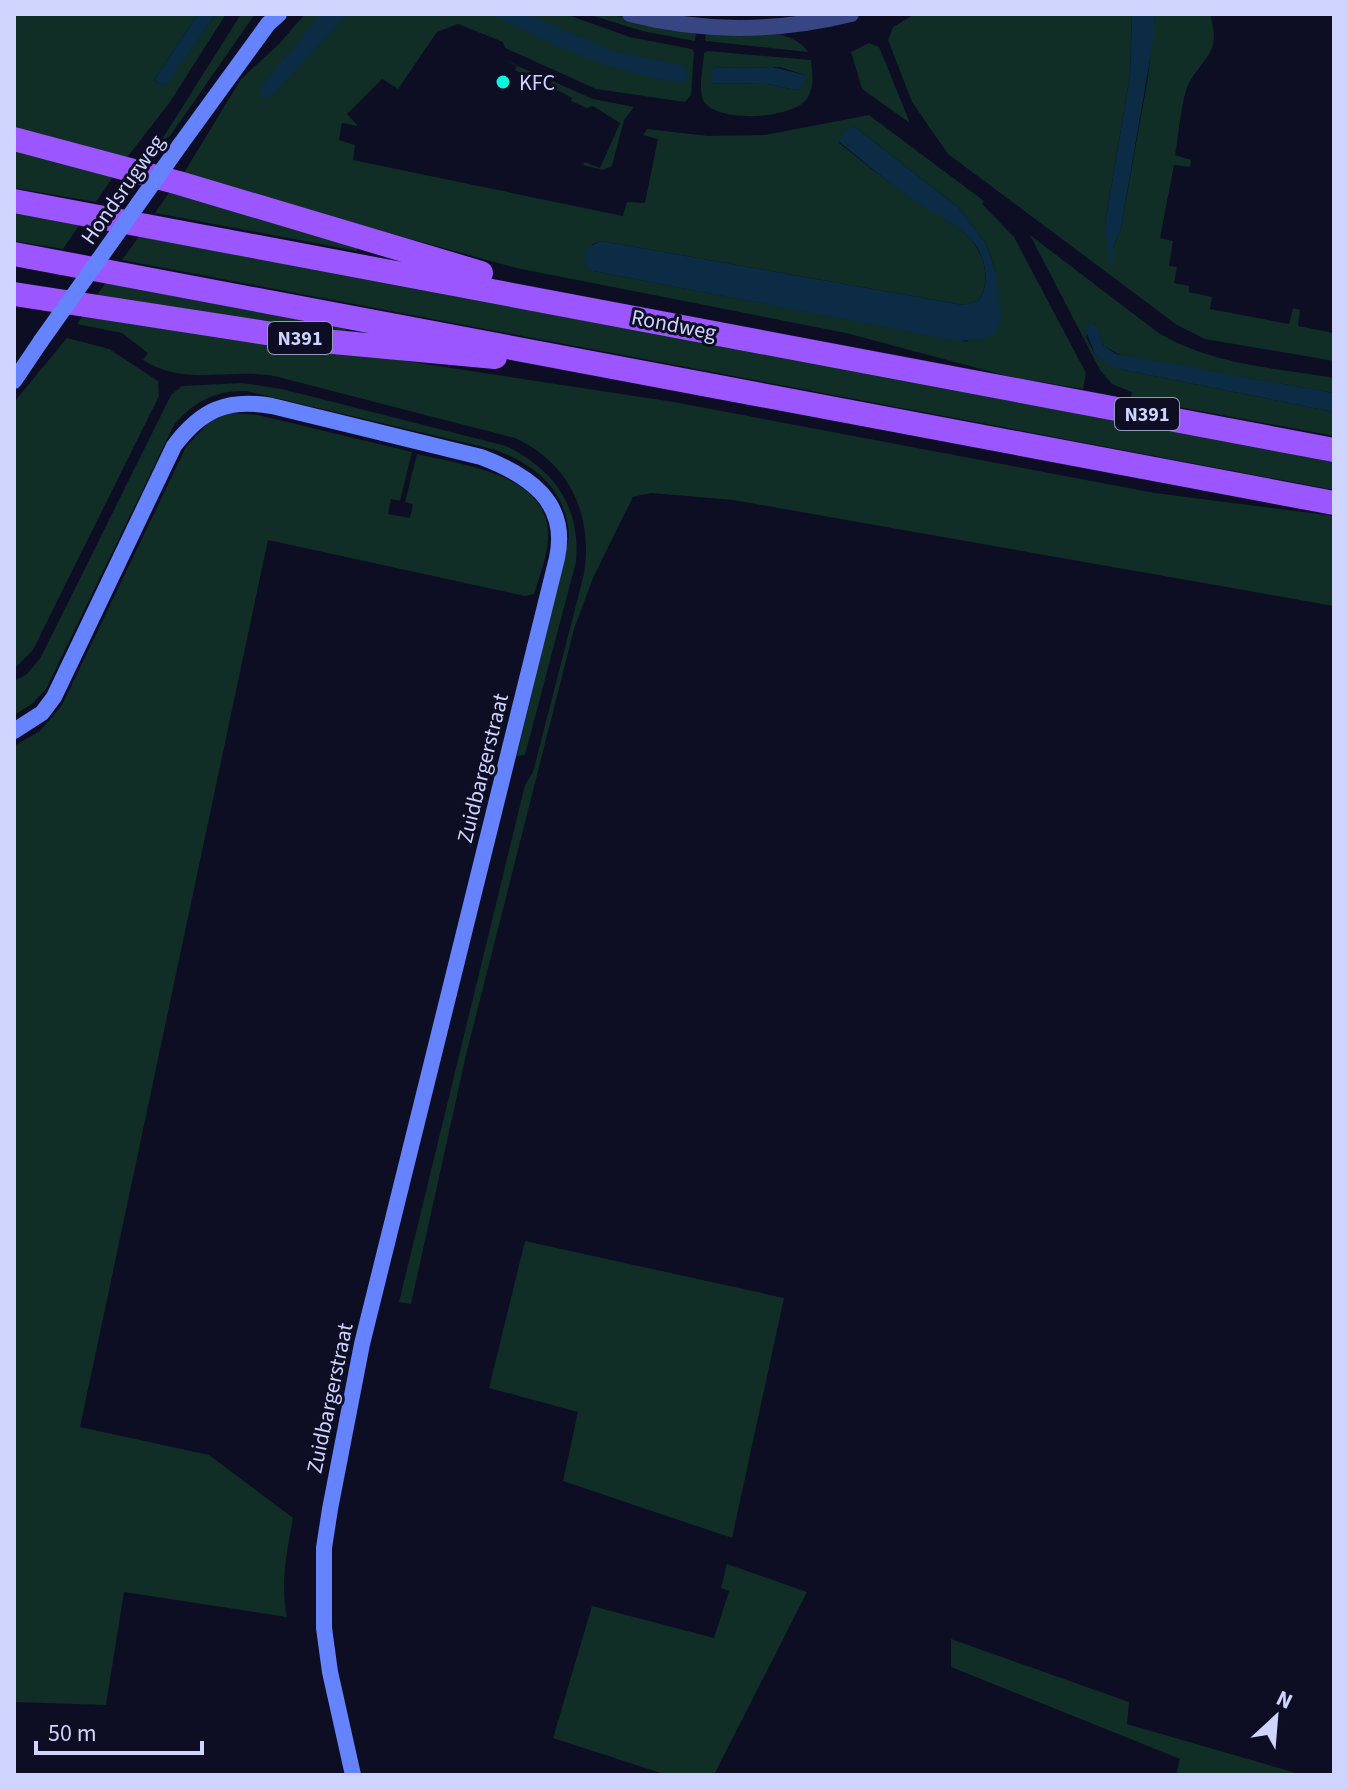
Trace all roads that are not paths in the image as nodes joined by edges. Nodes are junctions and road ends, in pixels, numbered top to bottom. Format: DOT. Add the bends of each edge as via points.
graph roads {
  1 [pos="630,14"];
  2 [pos="851,14"];
  3 [pos="273,17"];
  4 [pos="817,17"];
  5 [pos="14,139"];
  6 [pos="14,201"];
  7 [pos="14,254"];
  8 [pos="14,294"];
  9 [pos="585,306"];
  10 [pos="588,361"];
  11 [pos="14,381"];
  12 [pos="1334,450"];
  13 [pos="1334,503"];
  14 [pos="14,731"];
  15 [pos="353,1775"];
  1 -- 4 [label="street" via="712,28 769,27"];
  2 -- 4 [label="street"];
  3 -- 11 [label="street, Hondsrugweg, bridge"];
  5 -- 9 [label="main road, N391" via="329,226"];
  6 -- 9 [label="main road, Rondweg / N391"];
  7 -- 10 [label="main road, N391"];
  8 -- 10 [label="main road, N391" via="327,342 434,354"];
  9 -- 12 [label="main road, Rondweg / N391"];
  10 -- 13 [label="main road, N391"];
  14 -- 15 [label="street, Zuidbargerstraat" via="42,713 54,697 174,446 191,425 220,405 272,406 481,457 513,469 553,508 562,535 557,558 365,1329 330,1509 324,1548 324,1628"];
}
